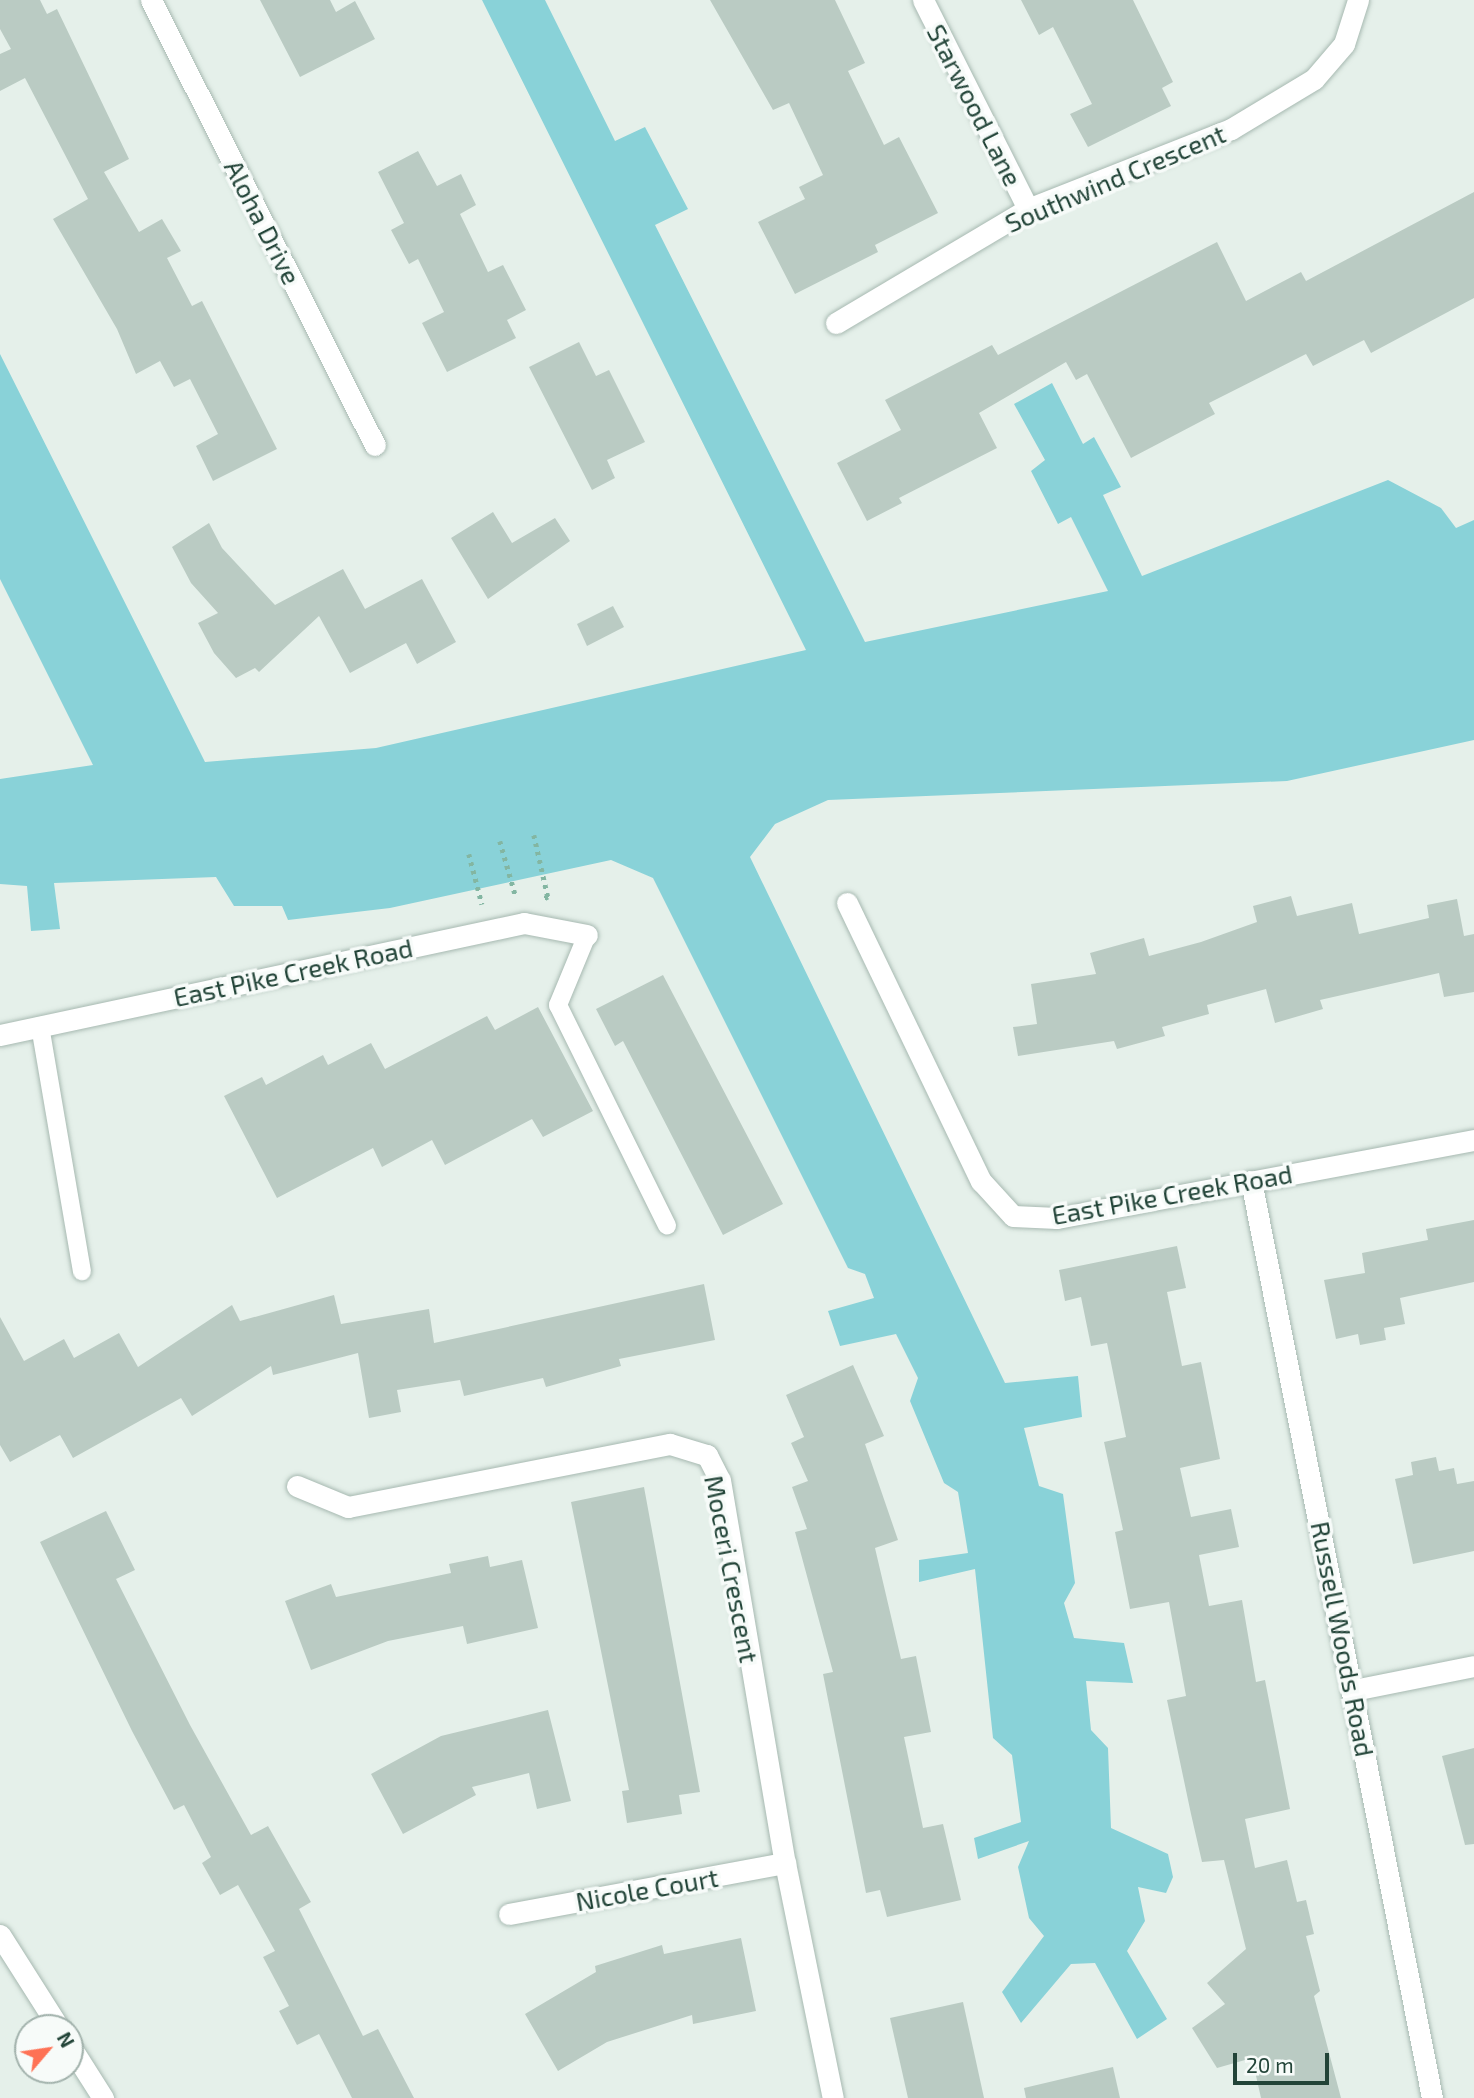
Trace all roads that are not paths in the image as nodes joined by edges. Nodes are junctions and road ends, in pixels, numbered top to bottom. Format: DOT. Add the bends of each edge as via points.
graph roads {
  1 [pos="151,0"];
  2 [pos="923,0"];
  3 [pos="1358,0"];
  4 [pos="1028,209"];
  5 [pos="836,323"];
  6 [pos="375,445"];
  7 [pos="847,903"];
  8 [pos="587,934"];
  9 [pos="40,1026"];
  10 [pos="0,1035"];
  11 [pos="1474,1140"];
  12 [pos="1251,1181"];
  13 [pos="667,1226"];
  14 [pos="82,1270"];
  15 [pos="297,1486"];
  16 [pos="1474,1666"];
  17 [pos="1354,1690"];
  18 [pos="785,1863"];
  19 [pos="509,1914"];
  20 [pos="2,1941"];
  21 [pos="49,2014"];
  22 [pos="84,2068"];
  23 [pos="103,2098"];
  24 [pos="833,2098"];
  25 [pos="1432,2098"];
  1 -- 6 [label="street, Aloha Drive"];
  2 -- 4 [label="street, Starwood Lane"];
  3 -- 4 [label="street, Southwind Crescent" via="1344,44 1314,79 1231,129"];
  4 -- 5 [label="street, Southwind Crescent"];
  7 -- 12 [label="street, East Pike Creek Road" via="981,1181 1013,1216 1057,1218"];
  8 -- 9 [label="street, East Pike Creek Road" via="524,923"];
  8 -- 13 [label="lane" via="558,1005"];
  9 -- 10 [label="street, East Pike Creek Road"];
  9 -- 14 [label="lane"];
  11 -- 12 [label="street, East Pike Creek Road"];
  12 -- 17 [label="street, Russell Woods Road"];
  15 -- 18 [label="street, Moceri Crescent" via="348,1507 670,1444 707,1455 720,1480"];
  16 -- 17 [label="street"];
  17 -- 25 [label="street, Russell Woods Road"];
  18 -- 19 [label="street, Nicole Court"];
  18 -- 24 [label="street, Moceri Crescent"];
  20 -- 21 [label="street"];
  22 -- 23 [label="street"];
}
